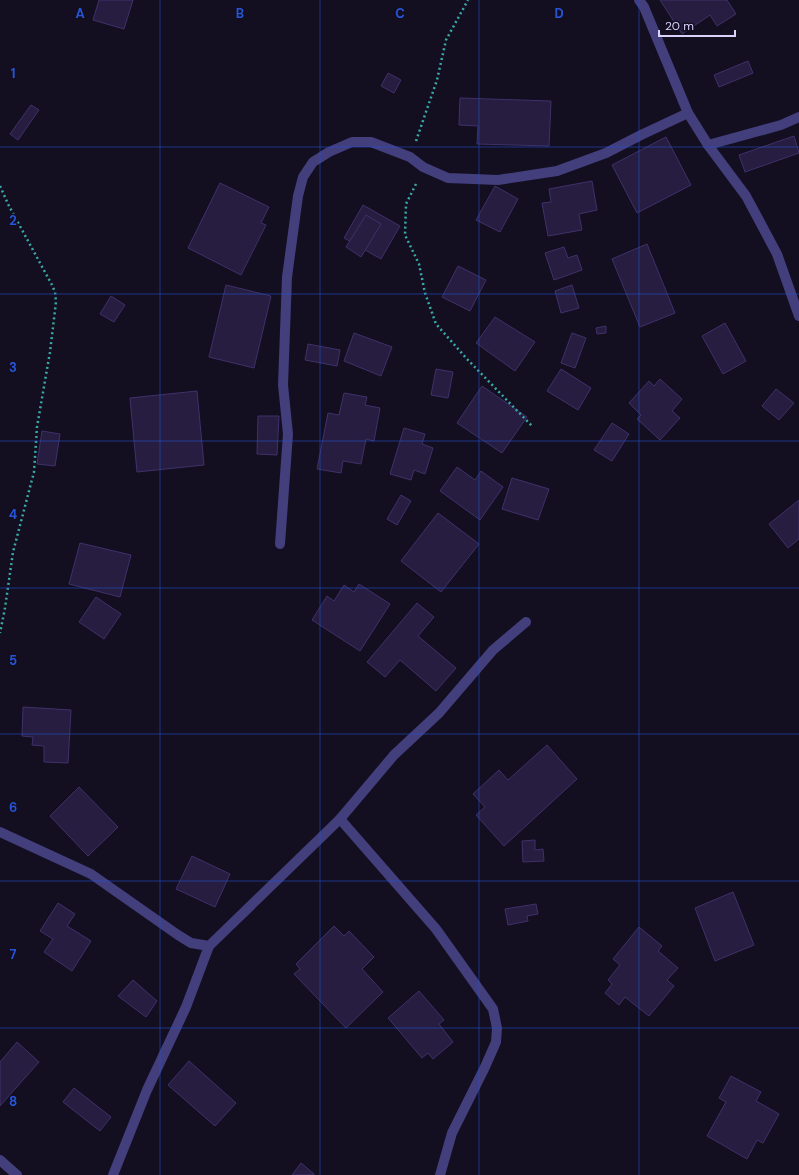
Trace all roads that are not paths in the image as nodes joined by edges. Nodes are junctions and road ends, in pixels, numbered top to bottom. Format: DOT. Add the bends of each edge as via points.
graph roads {
  1 [pos="639,0"];
  2 [pos="688,113"];
  3 [pos="799,117"];
  4 [pos="708,145"];
  5 [pos="799,316"];
  6 [pos="280,544"];
  7 [pos="526,622"];
  8 [pos="340,818"];
  9 [pos="0,832"];
  10 [pos="209,946"];
  11 [pos="0,1160"];
  12 [pos="17,1175"];
  13 [pos="113,1175"];
  14 [pos="440,1175"];
  1 -- 2 [label="street"];
  2 -- 4 [label="street"];
  2 -- 6 [label="street" via="606,153 557,171 498,180 448,178 423,168 410,157 371,142 352,142 312,162 298,196 287,277 283,385 288,434"];
  3 -- 4 [label="street" via="781,125"];
  4 -- 5 [label="street" via="746,196 777,254"];
  7 -- 8 [label="street" via="493,650 439,713 394,755"];
  8 -- 10 [label="street"];
  8 -- 14 [label="street" via="436,929 493,1009 497,1028 496,1042 452,1133"];
  9 -- 10 [label="street" via="91,874 178,936 191,943"];
  10 -- 13 [label="street" via="186,1007 147,1090"];
  11 -- 12 [label="street"];
}
